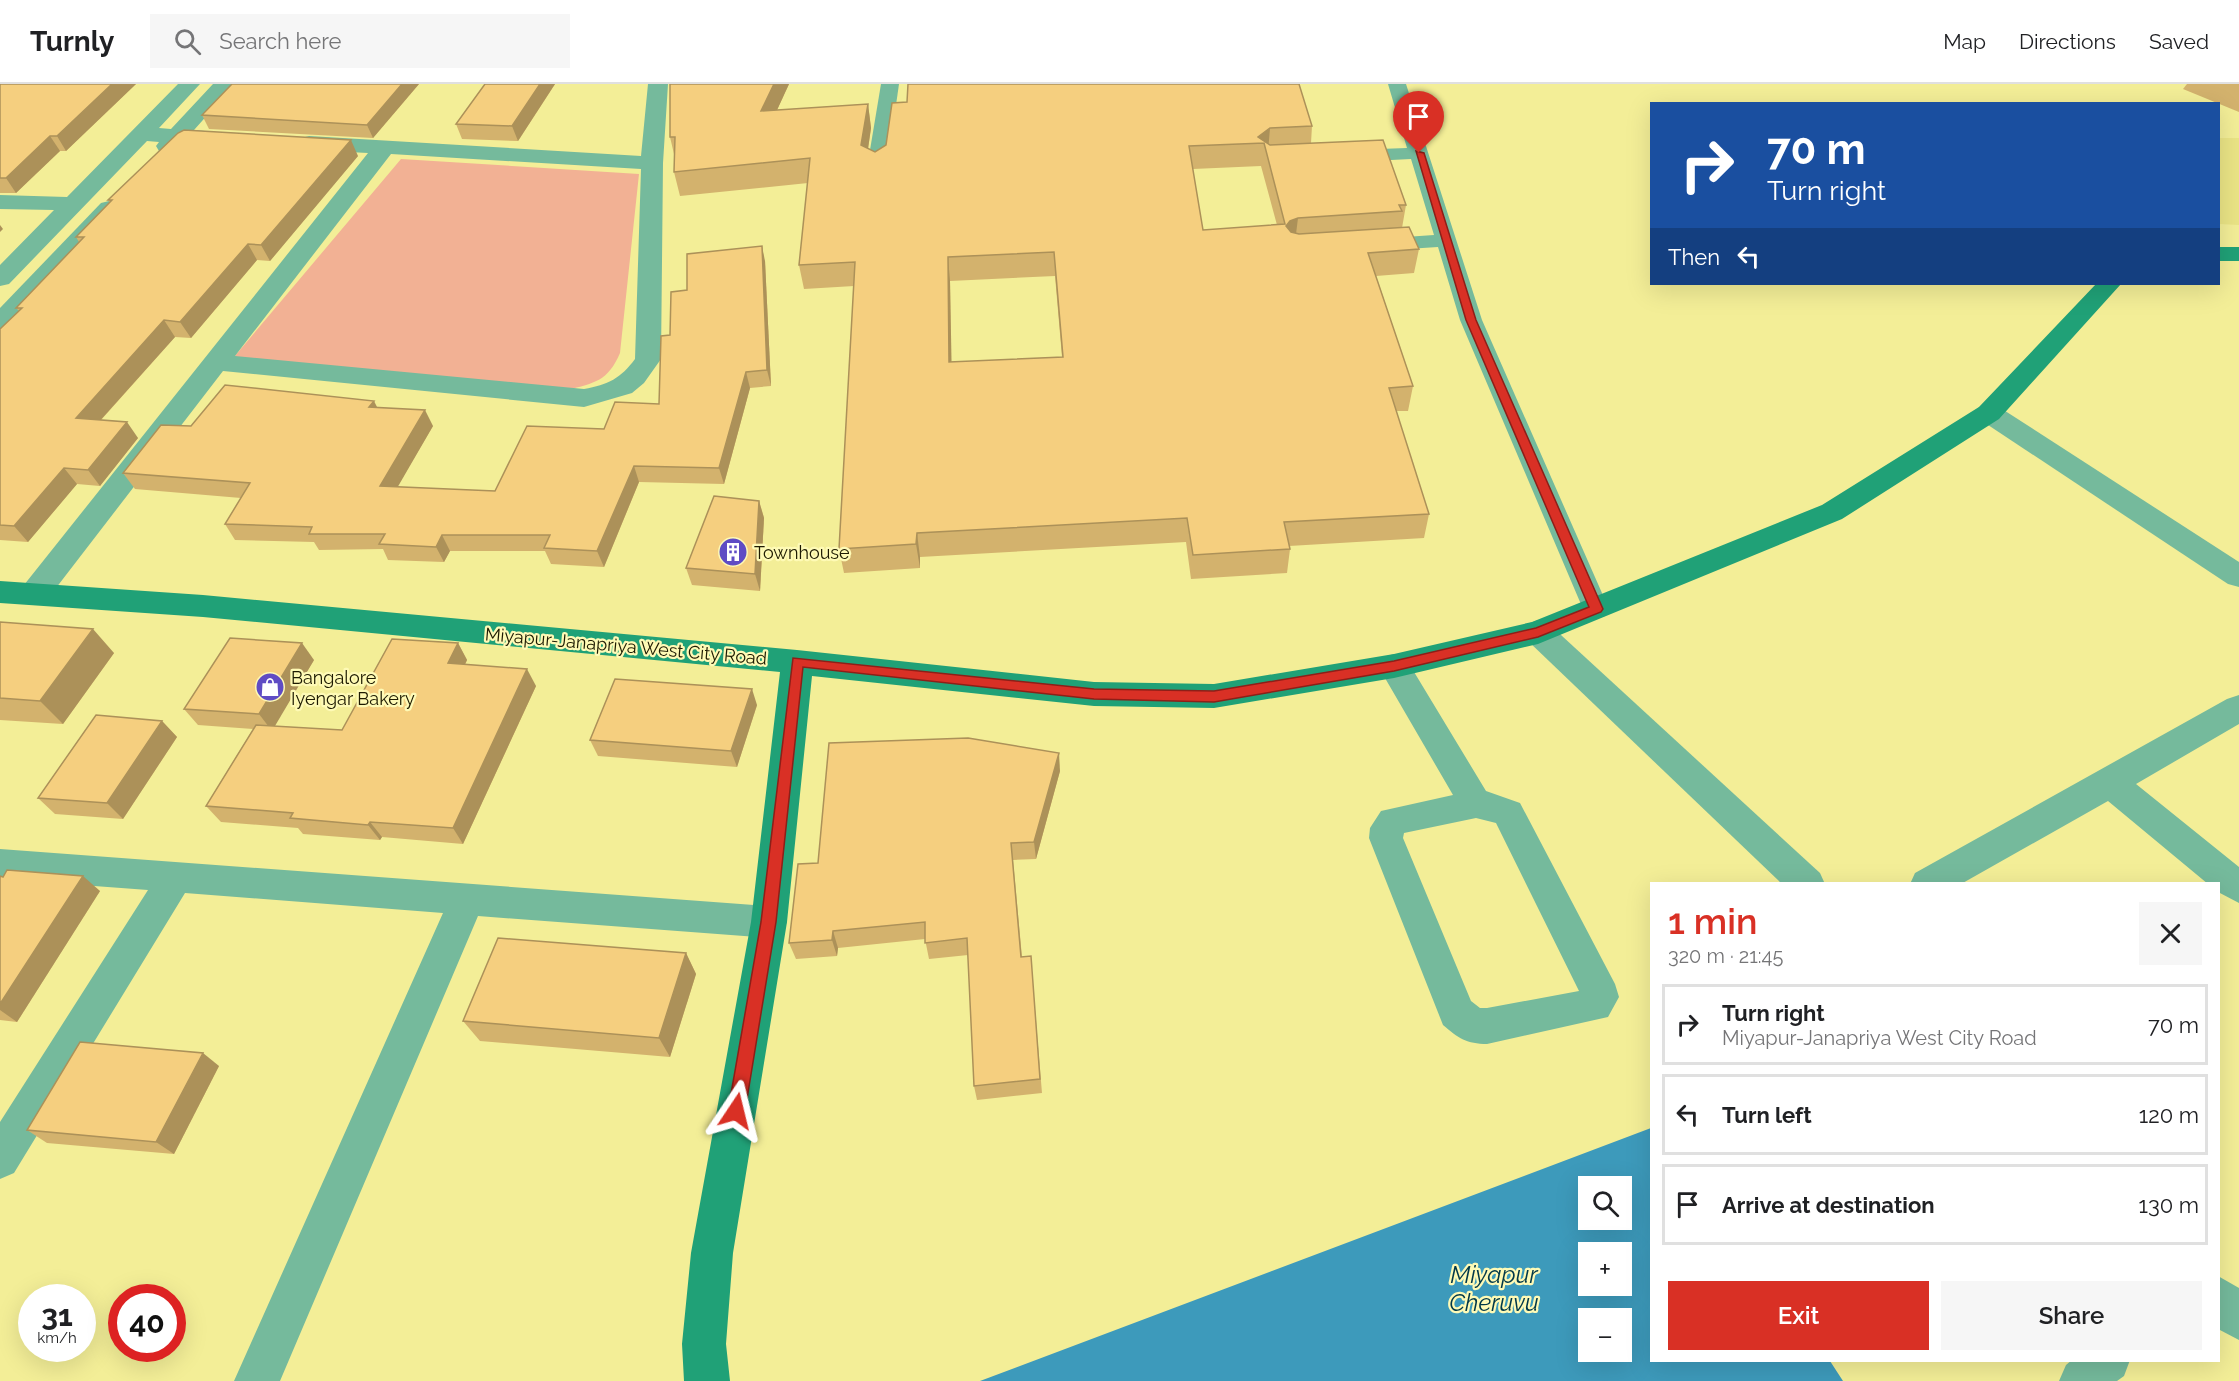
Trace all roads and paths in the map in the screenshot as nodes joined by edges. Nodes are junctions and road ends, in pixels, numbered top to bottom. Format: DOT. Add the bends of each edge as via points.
graph roads {
  1 [pos="190,84"];
  2 [pos="225,84"];
  3 [pos="658,84"];
  4 [pos="890,84"];
  5 [pos="1397,84"];
  6 [pos="141,134"];
  7 [pos="176,136"];
  8 [pos="245,140"];
  9 [pos="292,142"];
  10 [pos="384,148"];
  11 [pos="1419,153"];
  12 [pos="1338,157"];
  13 [pos="152,162"];
  14 [pos="652,163"];
  15 [pos="877,168"];
  16 [pos="127,188"];
  17 [pos="0,201"];
  18 [pos="73,204"];
  19 [pos="1446,240"];
  20 [pos="1354,246"];
  21 [pos="2220,254"];
  22 [pos="2239,254"];
  23 [pos="0,279"];
  24 [pos="2108,285"];
  25 [pos="0,323"];
  26 [pos="216,362"];
  27 [pos="1989,413"];
  28 [pos="2239,576"];
  29 [pos="0,592"];
  30 [pos="35,593"];
  31 [pos="1596,609"];
  32 [pos="1538,632"];
  33 [pos="797,662"];
  34 [pos="1394,666"];
  35 [pos="2239,708"];
  36 [pos="2110,783"];
  37 [pos="1476,804"];
  38 [pos="0,864"];
  39 [pos="175,878"];
  40 [pos="1806,882"];
  41 [pos="1932,882"];
  42 [pos="2239,888"];
  43 [pos="467,900"];
  44 [pos="769,922"];
  45 [pos="0,1159"];
  46 [pos="2220,1300"];
  47 [pos="2239,1318"];
  48 [pos="2106,1362"];
  49 [pos="257,1381"];
  50 [pos="707,1381"];
  51 [pos="2082,1381"];
  1 -- 6 [label="street"];
  2 -- 7 [label="street"];
  3 -- 14 [label="street"];
  4 -- 15 [label="lane"];
  5 -- 11 [label="lane"];
  6 -- 7 [label="street"];
  6 -- 18 [label="street"];
  7 -- 8 [label="street"];
  7 -- 13 [label="street"];
  9 -- 10 [label="street"];
  10 -- 14 [label="street"];
  10 -- 26 [label="street"];
  11 -- 12 [label="lane"];
  11 -- 19 [label="lane"];
  14 -- 26 [label="street" via="648,359 631,383 614,392 584,398"];
  16 -- 25 [label="street"];
  17 -- 18 [label="street"];
  18 -- 23 [label="street"];
  19 -- 20 [label="lane"];
  19 -- 31 [label="lane" via="1471,320"];
  21 -- 22 [label="street"];
  24 -- 27 [label="street, Miyapur-Janapriya West City Road"];
  26 -- 30 [label="street"];
  27 -- 28 [label="street"];
  27 -- 31 [label="street, Miyapur-Janapriya West City Road" via="1832,512"];
  29 -- 30 [label="street, Miyapur-Janapriya West City Road"];
  30 -- 33 [label="street, Miyapur-Janapriya West City Road"];
  31 -- 32 [label="street, Miyapur-Janapriya West City Road"];
  32 -- 34 [label="street, Miyapur-Janapriya West City Road"];
  32 -- 40 [label="street"];
  33 -- 34 [label="street, Miyapur-Janapriya West City Road" via="1094,694 1214,696"];
  33 -- 44 [label="street"];
  34 -- 37 [label="street"];
  35 -- 36 [label="street"];
  36 -- 41 [label="street"];
  36 -- 42 [label="street"];
  37 -- 37 [label="street" via="1508,813 1596,984 1600,997 1595,1005 1487,1026 1472,1026 1457,1013 1386,838 1393,821"];
  38 -- 39 [label="street"];
  39 -- 43 [label="street"];
  39 -- 45 [label="street"];
  43 -- 44 [label="street"];
  43 -- 49 [label="street"];
  44 -- 50 [label="street" via="712,1253 704,1344"];
  46 -- 47 [label="street"];
  48 -- 51 [label="street"];
}
